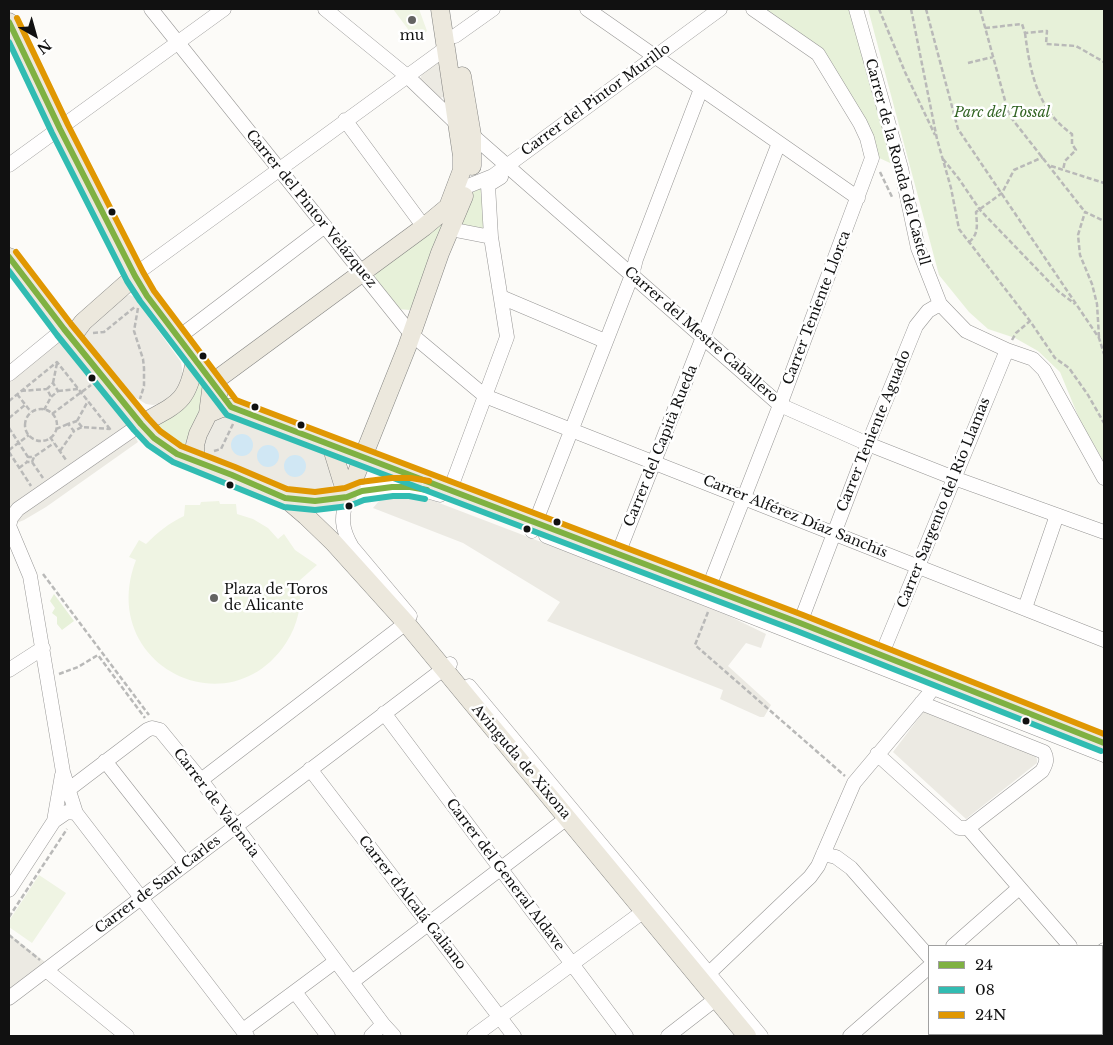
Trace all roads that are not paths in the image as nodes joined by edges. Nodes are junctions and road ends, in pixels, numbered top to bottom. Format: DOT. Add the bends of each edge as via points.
graph roads {
  1 [pos="151,9"];
  2 [pos="224,9"];
  3 [pos="326,9"];
  4 [pos="440,9"];
  5 [pos="450,9"];
  6 [pos="493,9"];
  7 [pos="587,9"];
  8 [pos="720,9"];
  9 [pos="753,9"];
  10 [pos="856,9"];
  11 [pos="9,22"];
  12 [pos="450,42"];
  13 [pos="178,43"];
  14 [pos="655,56"];
  15 [pos="407,76"];
  16 [pos="701,89"];
  17 [pos="345,120"];
  18 [pos="456,123"];
  19 [pos="60,128"];
  20 [pos="472,135"];
  21 [pos="779,143"];
  22 [pos="9,165"];
  23 [pos="279,169"];
  24 [pos="510,169"];
  25 [pos="494,177"];
  26 [pos="468,186"];
  27 [pos="858,198"];
  28 [pos="325,226"];
  29 [pos="424,227"];
  30 [pos="450,229"];
  31 [pos="490,236"];
  32 [pos="9,257"];
  33 [pos="361,272"];
  34 [pos="632,275"];
  35 [pos="135,276"];
  36 [pos="501,298"];
  37 [pos="940,304"];
  38 [pos="68,334"];
  39 [pos="411,334"];
  40 [pos="179,336"];
  41 [pos="704,338"];
  42 [pos="605,341"];
  43 [pos="1007,350"];
  44 [pos="195,360"];
  45 [pos="9,374"];
  46 [pos="212,383"];
  47 [pos="485,396"];
  48 [pos="780,405"];
  49 [pos="233,413"];
  50 [pos="208,414"];
  51 [pos="141,424"];
  52 [pos="571,429"];
  53 [pos="868,444"];
  54 [pos="331,445"];
  55 [pos="363,457"];
  56 [pos="196,462"];
  57 [pos="654,462"];
  58 [pos="954,478"];
  59 [pos="1104,478"];
  60 [pos="344,489"];
  61 [pos="450,490"];
  62 [pos="285,498"];
  63 [pos="745,498"];
  64 [pos="11,512"];
  65 [pos="1057,514"];
  66 [pos="9,526"];
  67 [pos="534,527"];
  68 [pos="1104,532"];
  69 [pos="834,533"];
  70 [pos="618,554"];
  71 [pos="918,566"];
  72 [pos="706,593"];
  73 [pos="1025,608"];
  74 [pos="406,623"];
  75 [pos="800,623"];
  76 [pos="1104,640"];
  77 [pos="43,648"];
  78 [pos="882,656"];
  79 [pos="447,666"];
  80 [pos="9,670"];
  81 [pos="936,682"];
  82 [pos="921,703"];
  83 [pos="384,713"];
  84 [pos="1080,739"];
  85 [pos="1104,743"];
  86 [pos="1044,752"];
  87 [pos="877,754"];
  88 [pos="1104,754"];
  89 [pos="105,761"];
  90 [pos="310,770"];
  91 [pos="63,772"];
  92 [pos="201,780"];
  93 [pos="68,790"];
  94 [pos="76,813"];
  95 [pos="567,818"];
  96 [pos="54,821"];
  97 [pos="234,827"];
  98 [pos="968,828"];
  99 [pos="823,854"];
  100 [pos="186,864"];
  101 [pos="501,869"];
  102 [pos="1019,888"];
  103 [pos="9,890"];
  104 [pos="141,898"];
  105 [pos="644,911"];
  106 [pos="428,925"];
  107 [pos="953,945"];
  108 [pos="1069,945"];
  109 [pos="928,956"];
  110 [pos="336,961"];
  111 [pos="572,964"];
  112 [pos="51,967"];
  113 [pos="928,968"];
  114 [pos="706,977"];
  115 [pos="352,982"];
  116 [pos="295,992"];
  117 [pos="9,998"];
  118 [pos="717,998"];
  119 [pos="500,1017"];
  120 [pos="383,1024"];
  121 [pos="245,1033"];
  122 [pos="125,1036"];
  123 [pos="328,1036"];
  124 [pos="371,1036"];
  125 [pos="394,1036"];
  126 [pos="474,1036"];
  127 [pos="514,1036"];
  128 [pos="626,1036"];
  129 [pos="668,1036"];
  130 [pos="747,1036"];
  131 [pos="761,1036"];
  132 [pos="850,1036"];
  1 -- 13 [label="street, Carrer del Pintor Velázquez"];
  2 -- 13 [label="street"];
  3 -- 15 [label="street"];
  4 -- 12 [label="main road"];
  5 -- 12 [label="main road"];
  6 -- 12 [label="street"];
  7 -- 14 [label="street"];
  8 -- 14 [label="street, Carrer del Pintor Murillo"];
  9 -- 27 [label="street, Carrer Teniente Llorca" via="818,54 860,123 872,158"];
  10 -- 37 [label="street, Carrer de la Ronda del Castell" via="901,168 918,248"];
  11 -- 19 [label="main road"];
  12 -- 15 [label="street"];
  12 -- 18 [label="main road"];
  12 -- 20 [label="main road"];
  13 -- 19 [label="street"];
  13 -- 23 [label="street, Carrer del Pintor Velázquez"];
  14 -- 16 [label="street"];
  14 -- 24 [label="street, Carrer del Pintor Murillo"];
  15 -- 17 [label="street"];
  15 -- 18 [label="street"];
  16 -- 21 [label="street"];
  16 -- 34 [label="street"];
  17 -- 23 [label="street"];
  17 -- 29 [label="street"];
  18 -- 29 [label="main road" via="462,170 448,207"];
  19 -- 22 [label="street"];
  19 -- 35 [label="main road"];
  20 -- 24 [label="street, Carrer del Mestre Caballero"];
  20 -- 26 [label="main road" via="472,168"];
  21 -- 27 [label="street"];
  21 -- 41 [label="street, Carrer del Capità Rueda"];
  23 -- 28 [label="street, Carrer del Pintor Velázquez"];
  23 -- 35 [label="street"];
  24 -- 25 [label="street, Carrer del Pintor Murillo"];
  24 -- 34 [label="street, Carrer del Mestre Caballero"];
  25 -- 26 [label="street"];
  25 -- 31 [label="street" via="488,184"];
  26 -- 30 [label="main road"];
  27 -- 48 [label="street, Carrer Teniente Llorca"];
  28 -- 33 [label="street, Carrer del Pintor Velázquez"];
  28 -- 40 [label="street"];
  29 -- 33 [label="main road"];
  30 -- 31 [label="street"];
  30 -- 39 [label="main road"];
  31 -- 36 [label="street"];
  32 -- 38 [label="main road"];
  33 -- 39 [label="street, Carrer del Pintor Velázquez"];
  33 -- 46 [label="main road"];
  34 -- 41 [label="street, Carrer del Mestre Caballero"];
  34 -- 42 [label="street"];
  35 -- 38 [label="main road"];
  35 -- 40 [label="main road"];
  36 -- 42 [label="street"];
  36 -- 47 [label="street" via="507,338"];
  37 -- 43 [label="street, Carrer de la Ronda del Castell" via="966,331"];
  37 -- 53 [label="street, Carrer Teniente Aguado" via="928,311 916,326"];
  38 -- 45 [label="street"];
  38 -- 51 [label="main road"];
  39 -- 47 [label="street, Carrer del Pintor Velázquez"];
  39 -- 55 [label="main road"];
  40 -- 44 [label="main road"];
  41 -- 48 [label="street, Carrer del Mestre Caballero"];
  41 -- 57 [label="street, Carrer del Capità Rueda"];
  42 -- 52 [label="street"];
  43 -- 58 [label="street, Carrer Sargento del Río Llamas"];
  43 -- 59 [label="street, Carrer de la Ronda del Castell" via="1032,359 1044,370"];
  44 -- 46 [label="main road"];
  44 -- 51 [label="main road" via="191,380 179,401"];
  46 -- 49 [label="main road"];
  46 -- 50 [label="main road"];
  47 -- 52 [label="street, Carrer Alférez Díaz Sanchís"];
  47 -- 61 [label="street"];
  48 -- 53 [label="street, Carrer del Mestre Caballero"];
  48 -- 63 [label="street, Carrer Teniente Llorca"];
  49 -- 50 [label="main road" via="220,408"];
  49 -- 54 [label="main road"];
  50 -- 56 [label="main road" via="195,445"];
  51 -- 56 [label="main road" via="177,454"];
  51 -- 64 [label="street"];
  52 -- 57 [label="street, Carrer Alférez Díaz Sanchís"];
  52 -- 67 [label="street"];
  53 -- 58 [label="street, Carrer del Mestre Caballero"];
  53 -- 69 [label="street, Carrer Teniente Aguado"];
  54 -- 55 [label="main road"];
  54 -- 60 [label="main road"];
  55 -- 60 [label="main road"];
  55 -- 61 [label="main road"];
  56 -- 62 [label="main road"];
  57 -- 63 [label="street, Carrer Alférez Díaz Sanchís"];
  57 -- 70 [label="street, Carrer del Capità Rueda"];
  58 -- 65 [label="street, Carrer del Mestre Caballero"];
  58 -- 71 [label="street, Carrer Sargento del Río Llamas"];
  60 -- 62 [label="main road" via="327,499 315,501"];
  60 -- 67 [label="street" via="410,487 426,490"];
  60 -- 79 [label="street, Avinguda de Xixona" via="343,524 352,547"];
  61 -- 67 [label="main road"];
  62 -- 74 [label="main road, Avinguda de Xixona" via="333,542"];
  63 -- 69 [label="street, Carrer Alférez Díaz Sanchís"];
  63 -- 72 [label="street, Carrer Teniente Llorca"];
  64 -- 66 [label="street"];
  65 -- 68 [label="street, Carrer del Mestre Caballero"];
  65 -- 73 [label="street"];
  66 -- 77 [label="street" via="30,576"];
  67 -- 70 [label="main road"];
  67 -- 72 [label="street"];
  69 -- 71 [label="street, Carrer Alférez Díaz Sanchís"];
  69 -- 75 [label="street, Carrer Teniente Aguado"];
  70 -- 72 [label="main road"];
  71 -- 73 [label="street, Carrer Alférez Díaz Sanchís"];
  71 -- 78 [label="street, Carrer Sargento del Río Llamas"];
  72 -- 75 [label="main road"];
  72 -- 81 [label="street" via="724,604"];
  73 -- 76 [label="street, Carrer Alférez Díaz Sanchís"];
  74 -- 79 [label="main road, Avinguda de Xixona"];
  74 -- 92 [label="street"];
  75 -- 78 [label="main road"];
  77 -- 80 [label="street"];
  77 -- 91 [label="street"];
  78 -- 81 [label="main road"];
  79 -- 83 [label="street, Carrer de Sant Carles"];
  79 -- 95 [label="main road, Avinguda de Xixona"];
  79 -- 114 [label="street, Avinguda de Xixona"];
  81 -- 82 [label="street"];
  81 -- 84 [label="main road"];
  82 -- 86 [label="street"];
  82 -- 87 [label="street"];
  83 -- 90 [label="street, Carrer de Sant Carles"];
  83 -- 101 [label="street, Carrer del General Aldave"];
  84 -- 85 [label="main road"];
  84 -- 86 [label="street"];
  84 -- 88 [label="street"];
  86 -- 98 [label="street" via="1046,764 1042,771"];
  87 -- 98 [label="street" via="959,828"];
  87 -- 99 [label="street" via="854,783"];
  89 -- 92 [label="street, Carrer de València" via="153,726 163,732"];
  89 -- 93 [label="street"];
  89 -- 100 [label="street"];
  90 -- 97 [label="street, Carrer de Sant Carles"];
  90 -- 106 [label="street, Carrer d'Alcalá Galiano"];
  91 -- 93 [label="street"];
  91 -- 96 [label="street"];
  92 -- 97 [label="street, Carrer de València"];
  93 -- 94 [label="street"];
  94 -- 96 [label="street" via="67,812"];
  94 -- 104 [label="street"];
  95 -- 101 [label="street"];
  95 -- 105 [label="main road, Avinguda de Xixona"];
  96 -- 103 [label="street"];
  97 -- 100 [label="street, Carrer de Sant Carles"];
  97 -- 110 [label="street, Carrer de València"];
  98 -- 102 [label="street"];
  99 -- 109 [label="street" via="836,857 851,868"];
  99 -- 114 [label="street" via="810,877"];
  100 -- 104 [label="street, Carrer de Sant Carles"];
  101 -- 106 [label="street"];
  101 -- 111 [label="street, Carrer del General Aldave"];
  102 -- 107 [label="street"];
  102 -- 108 [label="street"];
  104 -- 112 [label="street, Carrer de Sant Carles"];
  104 -- 121 [label="street"];
  105 -- 111 [label="street"];
  105 -- 114 [label="main road, Avinguda de Xixona"];
  106 -- 115 [label="street"];
  106 -- 119 [label="street, Carrer d'Alcalá Galiano"];
  110 -- 115 [label="street, Carrer de València"];
  110 -- 116 [label="street"];
  111 -- 119 [label="street"];
  111 -- 128 [label="street, Carrer del General Aldave"];
  112 -- 117 [label="street, Carrer de Sant Carles"];
  112 -- 122 [label="street"];
  113 -- 132 [label="street"];
  114 -- 118 [label="main road, Avinguda de Xixona"];
  114 -- 131 [label="street, Avinguda de Xixona"];
  115 -- 120 [label="street, Carrer de València"];
  116 -- 121 [label="street"];
  116 -- 123 [label="street"];
  118 -- 129 [label="street"];
  118 -- 130 [label="main road, Avinguda de Xixona"];
  119 -- 126 [label="street"];
  119 -- 127 [label="street, Carrer d'Alcalá Galiano"];
  120 -- 124 [label="street"];
  120 -- 125 [label="street, Carrer de València"];
}
